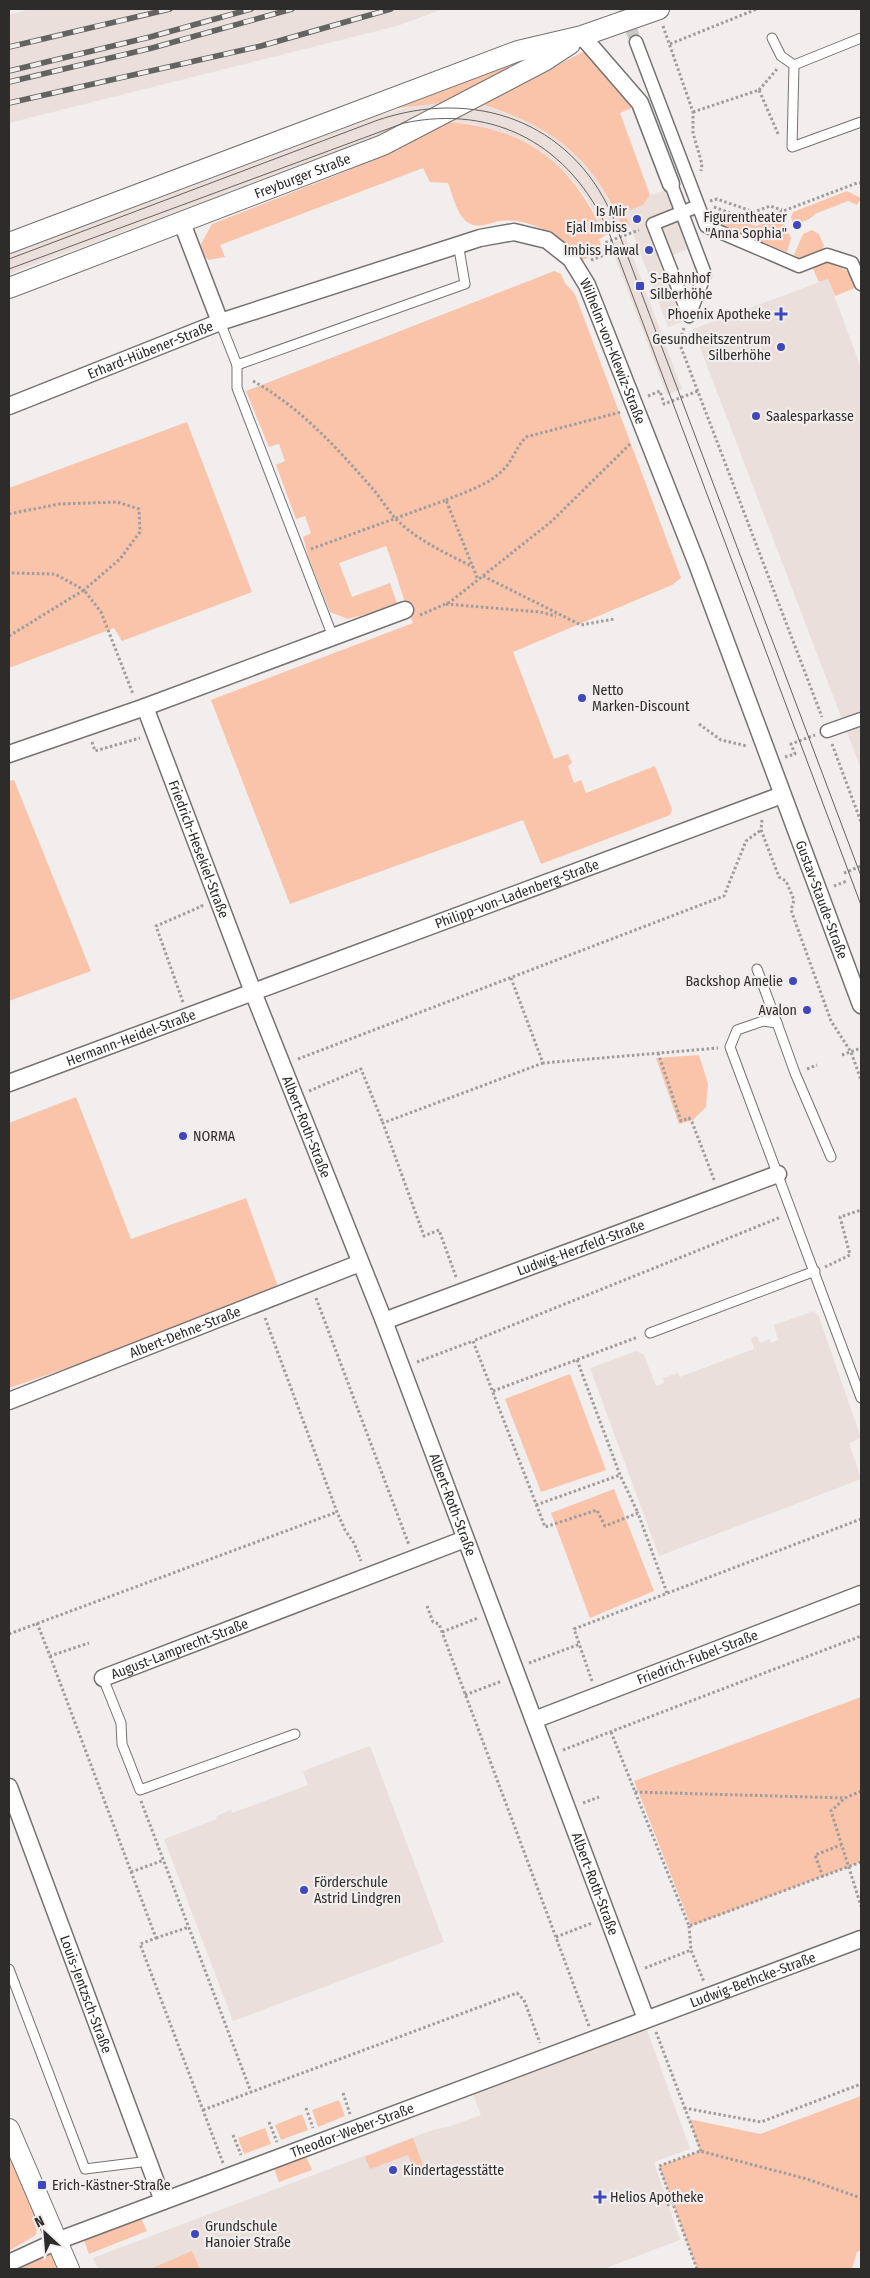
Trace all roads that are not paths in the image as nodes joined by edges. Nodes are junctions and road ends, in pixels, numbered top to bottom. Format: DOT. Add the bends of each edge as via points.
graph roads {
  1 [pos="658,9"];
  2 [pos="582,36"];
  3 [pos="772,38"];
  4 [pos="861,38"];
  5 [pos="636,42"];
  6 [pos="794,65"];
  7 [pos="861,122"];
  8 [pos="671,184"];
  9 [pos="698,206"];
  10 [pos="681,213"];
  11 [pos="182,223"];
  12 [pos="9,243"];
  13 [pos="458,243"];
  14 [pos="861,284"];
  15 [pos="9,288"];
  16 [pos="220,322"];
  17 [pos="237,365"];
  18 [pos="9,406"];
  19 [pos="405,610"];
  20 [pos="333,637"];
  21 [pos="144,707"];
  22 [pos="861,718"];
  23 [pos="828,731"];
  24 [pos="9,754"];
  25 [pos="782,795"];
  26 [pos="757,969"];
  27 [pos="252,992"];
  28 [pos="861,1005"];
  29 [pos="777,1023"];
  30 [pos="9,1083"];
  31 [pos="831,1157"];
  32 [pos="778,1174"];
  33 [pos="360,1263"];
  34 [pos="815,1271"];
  35 [pos="384,1321"];
  36 [pos="650,1333"];
  37 [pos="861,1398"];
  38 [pos="9,1400"];
  39 [pos="465,1540"];
  40 [pos="861,1594"];
  41 [pos="103,1678"];
  42 [pos="534,1720"];
  43 [pos="295,1734"];
  44 [pos="9,1787"];
  45 [pos="861,1939"];
  46 [pos="9,1970"];
  47 [pos="650,2025"];
  48 [pos="9,2129"];
  49 [pos="149,2161"];
  50 [pos="163,2200"];
  51 [pos="56,2241"];
  52 [pos="9,2263"];
  53 [pos="69,2269"];
  1 -- 2 [label="street, Freyburger Straße"];
  2 -- 8 [label="street" via="640,103"];
  2 -- 11 [label="street, Freyburger Straße" via="544,61 394,140"];
  2 -- 12 [label="street, Freyburger Straße" via="518,51"];
  3 -- 6 [label="lane" via="781,56"];
  4 -- 6 [label="lane"];
  5 -- 9 [label="street" via="659,85"];
  6 -- 7 [label="lane" via="792,147"];
  8 -- 10 [label="street"];
  9 -- 10 [label="street"];
  9 -- 14 [label="street" via="706,226 800,266 827,255 852,263"];
  10 -- 10 [label="street" via="705,274 689,316 653,224"];
  11 -- 15 [label="street, Freyburger Straße"];
  11 -- 16 [label="street, Erhard-Hübener-Straße"];
  13 -- 16 [label="street, Wilhelm-von-Klewiz-Straße"];
  13 -- 17 [label="lane" via="465,284"];
  13 -- 25 [label="street, Wilhelm-von-Klewiz-Straße" via="514,232 547,240 571,259 587,284 629,406 697,564"];
  16 -- 17 [label="lane"];
  16 -- 18 [label="street, Erhard-Hübener-Straße"];
  17 -- 20 [label="lane" via="237,388"];
  19 -- 20 [label="street"];
  20 -- 21 [label="street"];
  21 -- 24 [label="street"];
  21 -- 27 [label="street, Friedrich-Hesekiel-Straße"];
  22 -- 23 [label="street"];
  25 -- 27 [label="street, Philipp-von-Ladenberg-Straße"];
  25 -- 28 [label="street, Gustav-Staude-Straße"];
  26 -- 29 [label="lane"];
  27 -- 30 [label="street, Hermann-Heidel-Straße"];
  27 -- 33 [label="street, Albert-Roth-Straße"];
  29 -- 31 [label="lane"];
  29 -- 32 [label="lane" via="763,1021 737,1030 730,1048"];
  32 -- 34 [label="lane"];
  32 -- 35 [label="street, Ludwig-Herzfeld-Straße"];
  33 -- 35 [label="street, Albert-Roth-Straße"];
  33 -- 38 [label="street, Albert-Dehne-Straße"];
  34 -- 36 [label="lane"];
  34 -- 37 [label="lane"];
  35 -- 39 [label="street, Albert-Roth-Straße"];
  39 -- 41 [label="street, August-Lamprecht-Straße"];
  39 -- 42 [label="street, Albert-Roth-Straße" via="493,1612 521,1670"];
  40 -- 42 [label="street, Friedrich-Fubel-Straße"];
  41 -- 43 [label="lane, August-Lamprecht-Straße" via="121,1723 122,1744 140,1790"];
  42 -- 47 [label="street, Albert-Roth-Straße"];
  44 -- 49 [label="street, Louis-Jentzsch-Straße"];
  45 -- 47 [label="street, Ludwig-Bethcke-Straße"];
  46 -- 49 [label="lane" via="85,2169"];
  47 -- 50 [label="street, Theodor-Weber-Straße"];
  48 -- 51 [label="street"];
  49 -- 50 [label="street, Louis-Jentzsch-Straße"];
  50 -- 51 [label="street, Theodor-Weber-Straße"];
  51 -- 52 [label="street"];
  51 -- 53 [label="street"];
}
